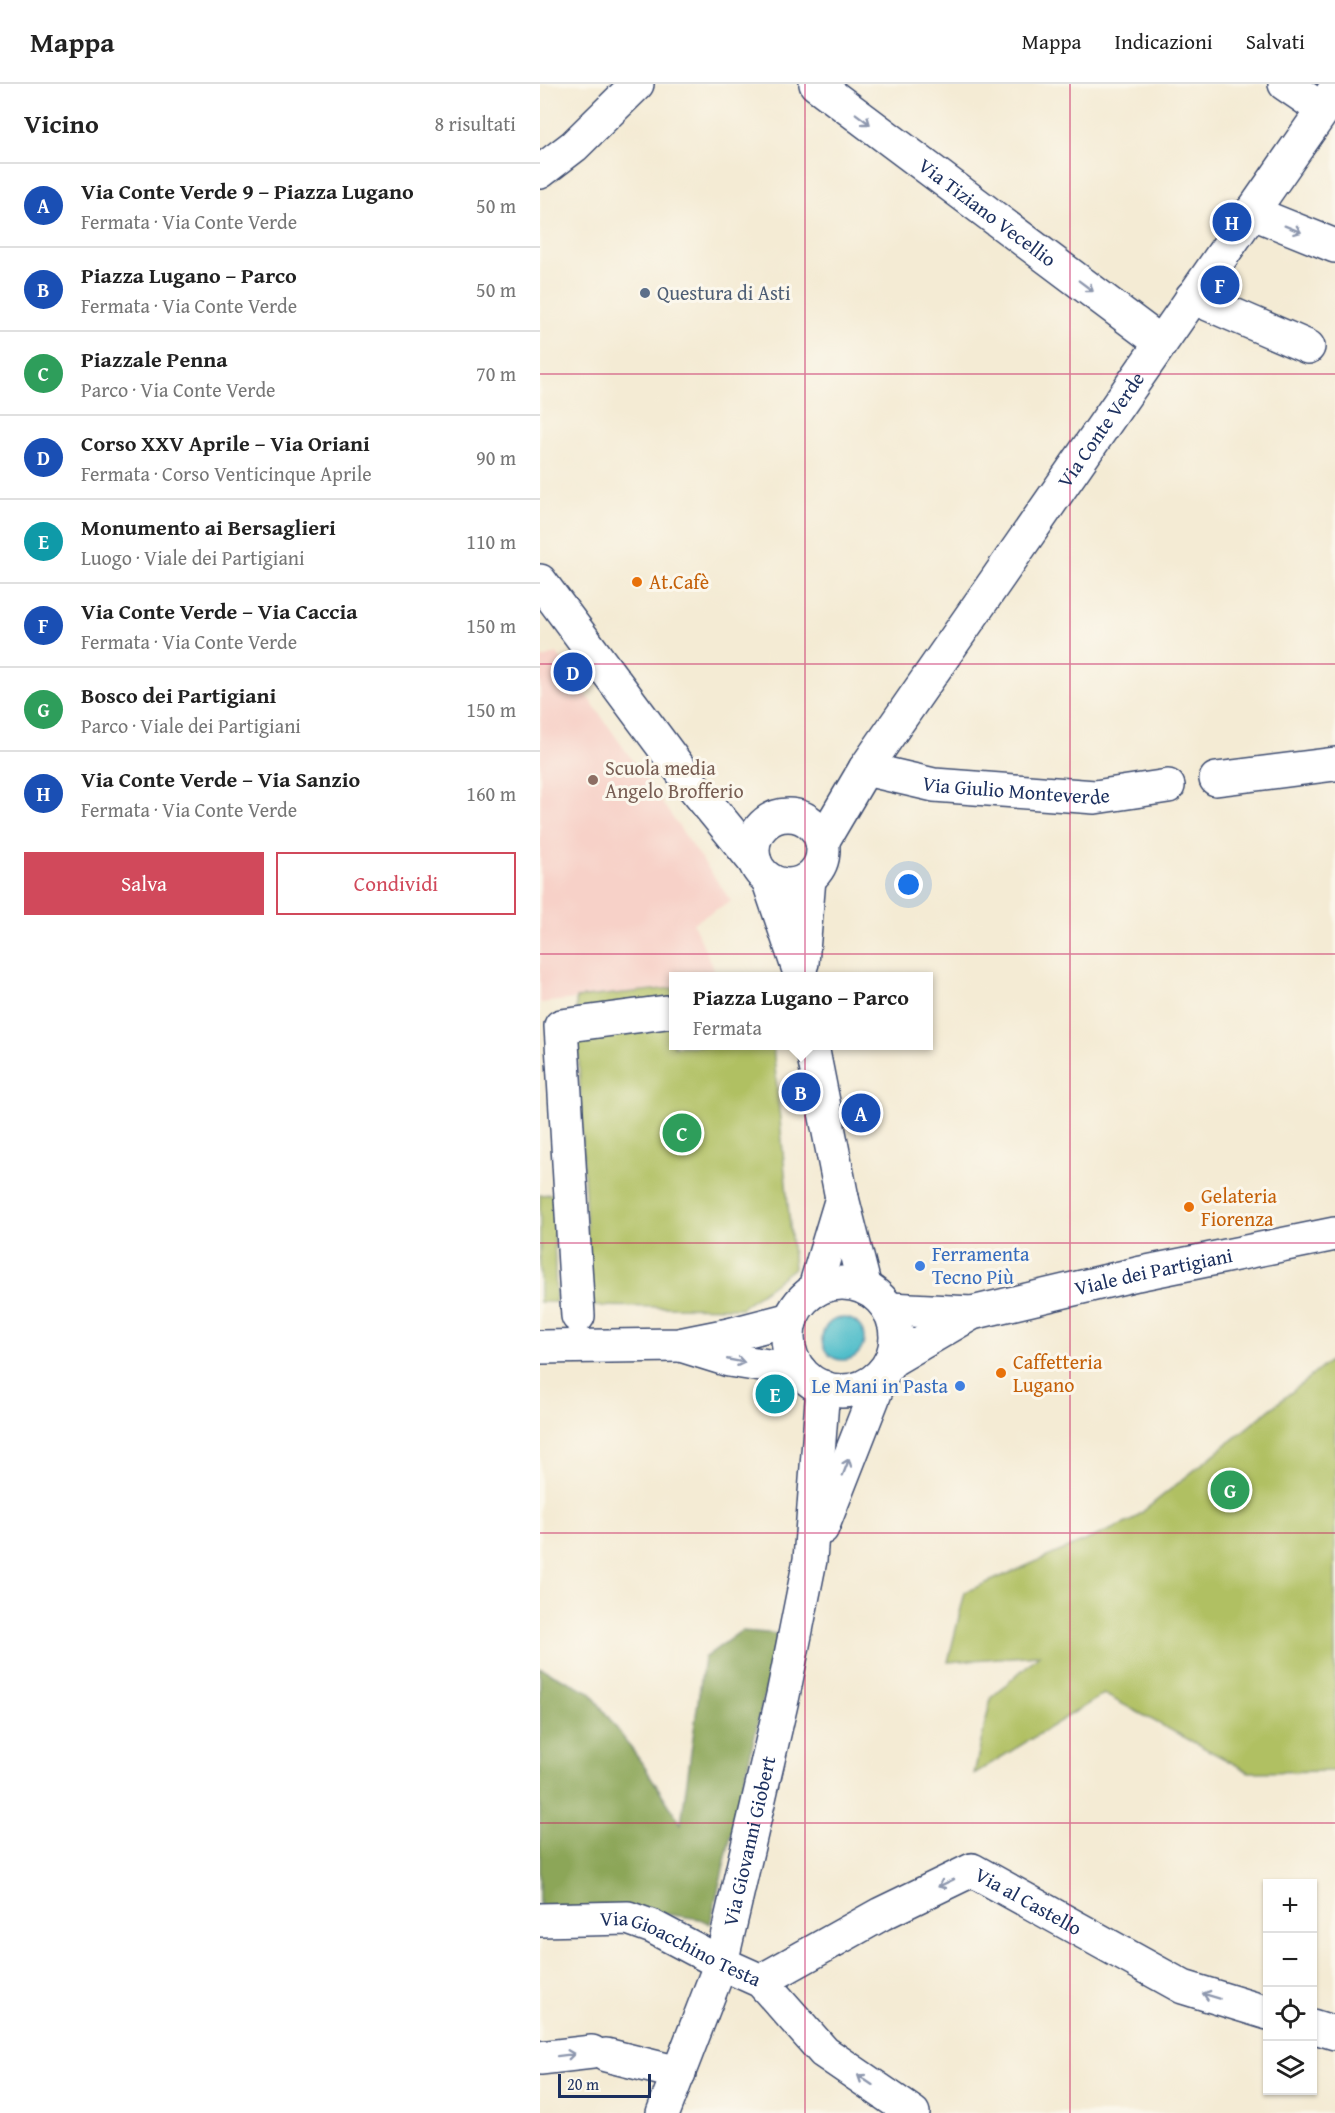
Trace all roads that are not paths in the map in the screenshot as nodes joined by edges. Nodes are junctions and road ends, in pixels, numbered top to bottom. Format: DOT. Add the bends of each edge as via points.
graph roads {
  1 [pos="637,84"];
  2 [pos="816,84"];
  3 [pos="1285,84"];
  4 [pos="1329,100"];
  5 [pos="540,172"];
  6 [pos="1251,212"];
  7 [pos="1335,246"];
  8 [pos="1192,297"];
  9 [pos="1160,342"];
  10 [pos="1308,347"];
  11 [pos="540,581"];
  12 [pos="551,613"];
  13 [pos="1335,764"];
  14 [pos="865,769"];
  15 [pos="1216,779"];
  16 [pos="688,780"];
  17 [pos="1168,786"];
  18 [pos="786,817"];
  19 [pos="822,842"];
  20 [pos="762,870"];
  21 [pos="809,878"];
  22 [pos="800,972"];
  23 [pos="801,972"];
  24 [pos="669,1012"];
  25 [pos="813,1050"];
  26 [pos="842,1198"];
  27 [pos="1335,1234"];
  28 [pos="814,1291"];
  29 [pos="877,1298"];
  30 [pos="972,1313"];
  31 [pos="578,1316"];
  32 [pos="791,1319"];
  33 [pos="679,1345"];
  34 [pos="540,1347"];
  35 [pos="887,1367"];
  36 [pos="811,1379"];
  37 [pos="810,1560"];
  38 [pos="540,1920"];
  39 [pos="722,1964"];
  40 [pos="761,1981"];
  41 [pos="1263,2012"];
  42 [pos="1317,2028"];
  43 [pos="1335,2033"];
  44 [pos="540,2058"];
  45 [pos="679,2073"];
  46 [pos="663,2113"];
  47 [pos="913,2113"];
  1 -- 5 [label="street"];
  2 -- 9 [label="street, Via Tiziano Vecellio, one-way"];
  3 -- 4 [label="street"];
  4 -- 6 [label="street, Via Conte Verde"];
  6 -- 7 [label="street, one-way"];
  6 -- 8 [label="street, Via Conte Verde"];
  8 -- 9 [label="street, Via Conte Verde"];
  8 -- 10 [label="street"];
  9 -- 14 [label="street, Via Conte Verde"];
  11 -- 12 [label="street"];
  12 -- 16 [label="street"];
  13 -- 15 [label="street"];
  14 -- 17 [label="street, Via Giulio Monteverde" via="934,785 1095,796"];
  14 -- 18 [label="street, Via Conte Verde"];
  14 -- 19 [label="street, Via Conte Verde"];
  16 -- 18 [label="street" via="740,812"];
  16 -- 20 [label="street"];
  18 -- 19 [label="street" via="812,825"];
  18 -- 20 [label="street, Via Conte Verde" via="768,822 755,840 753,850"];
  19 -- 21 [label="street, Via Conte Verde" via="821,862"];
  20 -- 21 [label="street" via="778,884 800,884"];
  20 -- 22 [label="street, Via Conte Verde"];
  21 -- 23 [label="street, Via Conte Verde"];
  24 -- 31 [label="street" via="561,1026"];
  25 -- 26 [label="street"];
  26 -- 28 [label="street"];
  26 -- 29 [label="street"];
  27 -- 30 [label="street, Viale dei Partigiani" via="1137,1274"];
  28 -- 29 [label="street" via="831,1284 850,1284"];
  28 -- 32 [label="street" via="800,1303"];
  29 -- 30 [label="street, Viale dei Partigiani"];
  29 -- 35 [label="street" via="895,1323 897,1342"];
  30 -- 35 [label="street, Viale dei Partigiani"];
  32 -- 33 [label="street"];
  32 -- 36 [label="street" via="791,1356"];
  33 -- 34 [label="street"];
  33 -- 36 [label="street, one-way"];
  35 -- 36 [label="street" via="867,1386 849,1391 831,1391"];
  37 -- 35 [label="street, Via Giovanni Giobert, one-way"];
  36 -- 37 [label="street, Via Giovanni Giobert"];
  37 -- 39 [label="street, Via Giovanni Giobert"];
  38 -- 39 [label="street, Via Gioacchino Testa" via="628,1918"];
  39 -- 40 [label="street, Via Gioacchino Testa"];
  39 -- 45 [label="street, Via Giovanni Giobert"];
  41 -- 40 [label="street, Via al Castello, one-way" via="1183,1988 972,1870 881,1914"];
  47 -- 40 [label="street, Via Gioacchino Testa, one-way" via="824,2052"];
  42 -- 43 [label="street"];
  44 -- 45 [label="street, one-way" via="599,2053"];
  45 -- 46 [label="street, Via Giovanni Giobert"];
}
